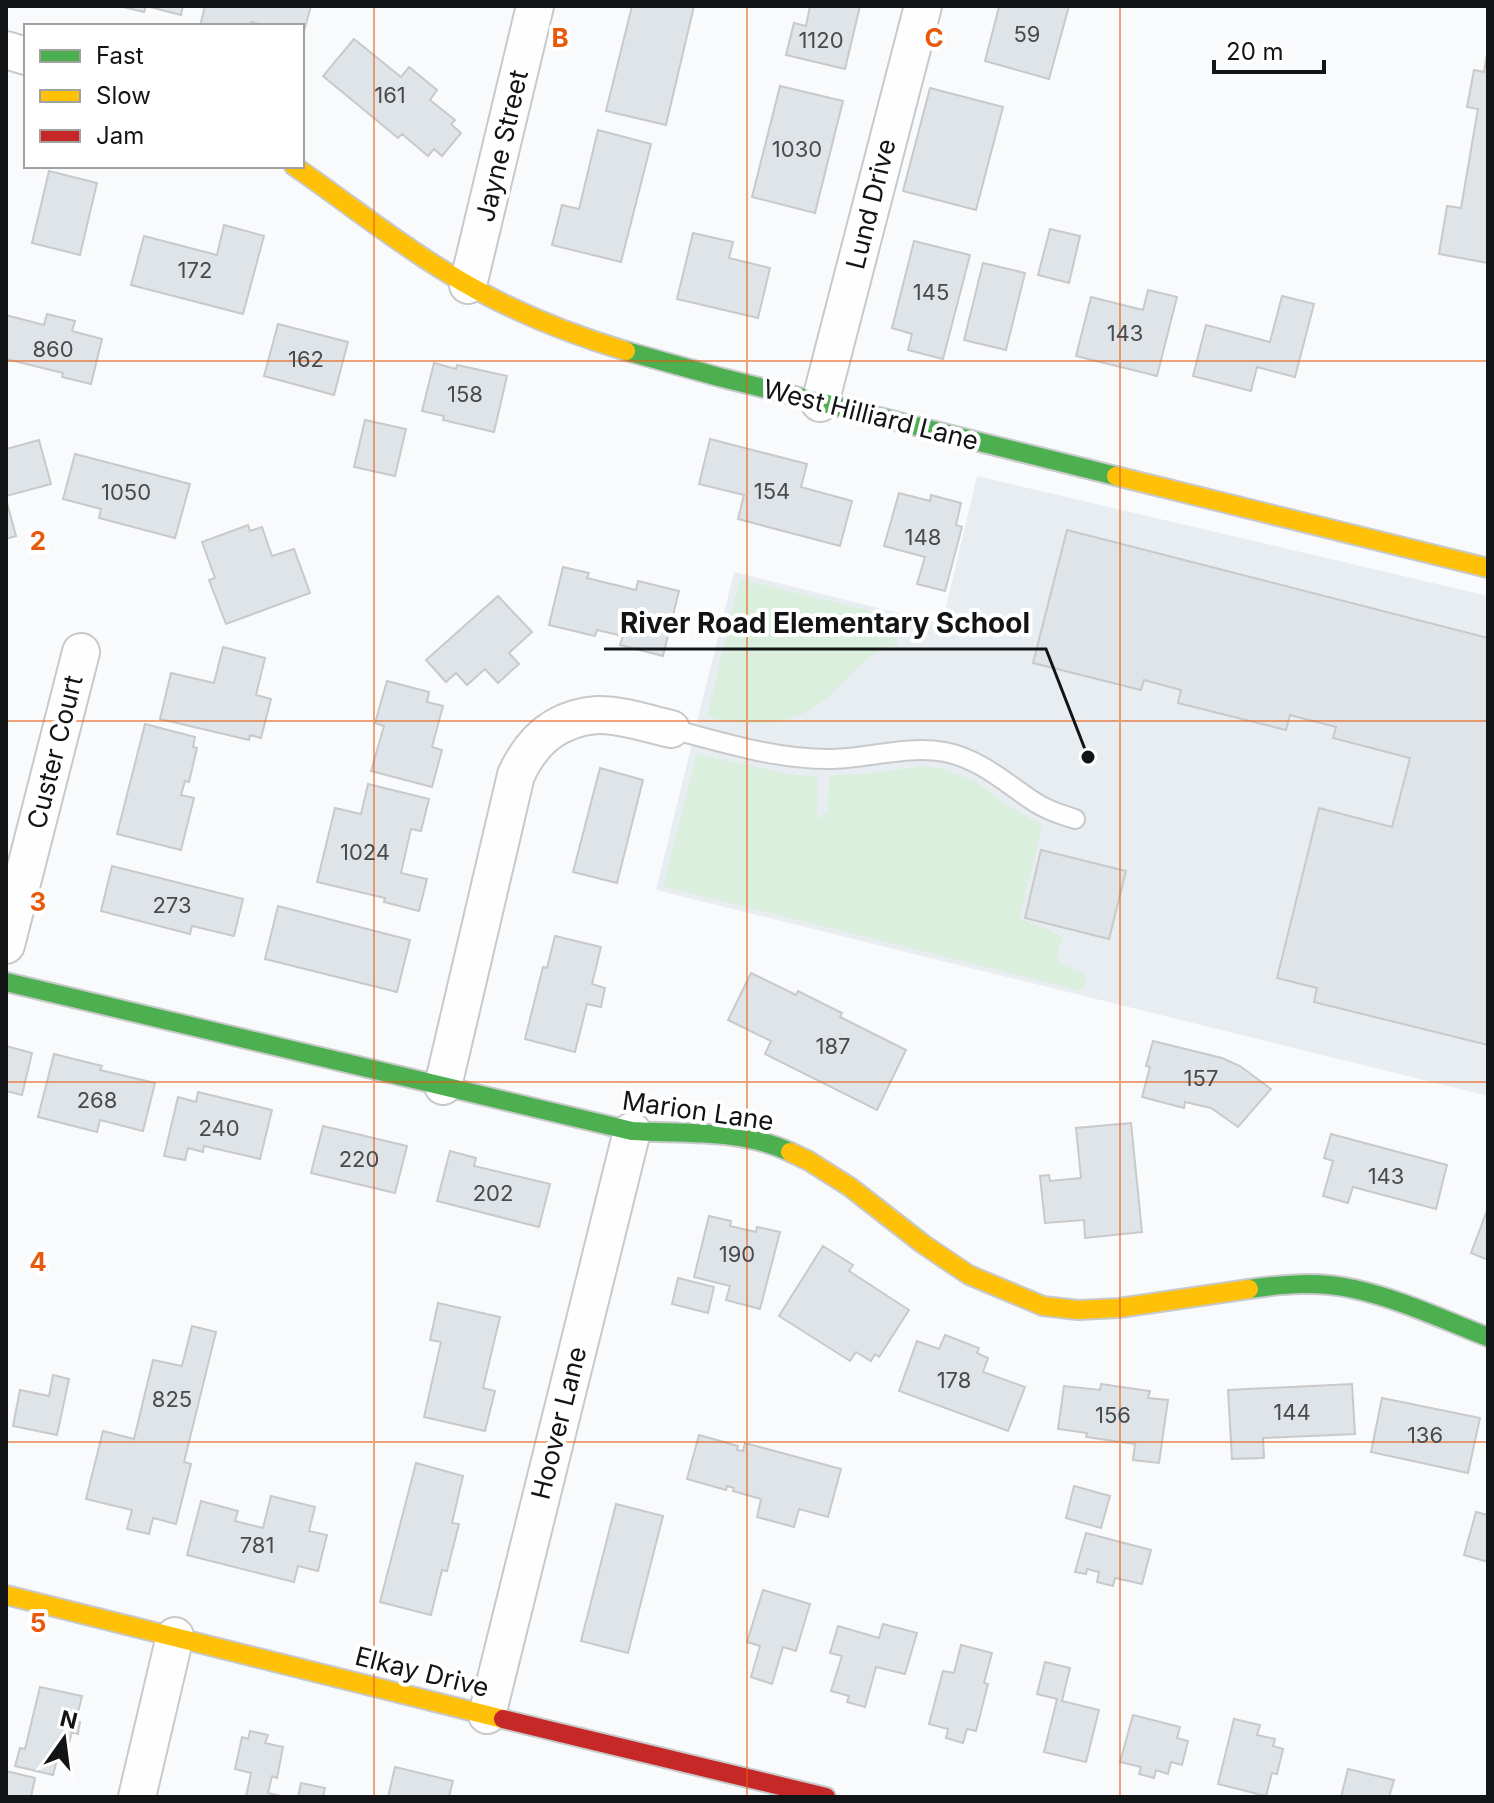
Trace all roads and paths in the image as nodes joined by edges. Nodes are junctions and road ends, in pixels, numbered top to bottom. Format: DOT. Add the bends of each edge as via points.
graph roads {
  1 [pos="535,6"];
  2 [pos="923,6"];
  3 [pos="297,168"];
  4 [pos="468,285"];
  5 [pos="820,403"];
  6 [pos="1488,568"];
  7 [pos="81,652"];
  8 [pos="671,729"];
  9 [pos="1075,819"];
  10 [pos="6,945"];
  11 [pos="6,982"];
  12 [pos="443,1086"];
  13 [pos="632,1131"];
  14 [pos="1488,1337"];
  15 [pos="6,1595"];
  16 [pos="175,1636"];
  17 [pos="487,1715"];
  18 [pos="137,1797"];
  19 [pos="826,1797"];
  1 -- 4 [label="street, Jayne Street"];
  2 -- 5 [label="street, Lund Drive"];
  3 -- 4 [label="street, West Hilliard Lane"];
  4 -- 5 [label="street, West Hilliard Lane" via="559,328 624,351"];
  5 -- 6 [label="street, West Hilliard Lane"];
  7 -- 10 [label="street, Custer Court"];
  8 -- 9 [label="lane" via="811,759 942,752 972,760 1045,808"];
  8 -- 12 [label="street" via="599,715 571,720 531,747 516,775"];
  11 -- 12 [label="street, Marion Lane"];
  12 -- 13 [label="street, Marion Lane"];
  13 -- 14 [label="street, Marion Lane" via="732,1136 773,1144 850,1187 969,1275 1043,1306 1119,1308 1285,1284 1323,1285 1386,1298"];
  13 -- 17 [label="street, Hoover Lane"];
  15 -- 16 [label="street, Elkay Drive"];
  16 -- 17 [label="street, Elkay Drive"];
  16 -- 18 [label="street"];
  17 -- 19 [label="street, Elkay Drive"];
}
